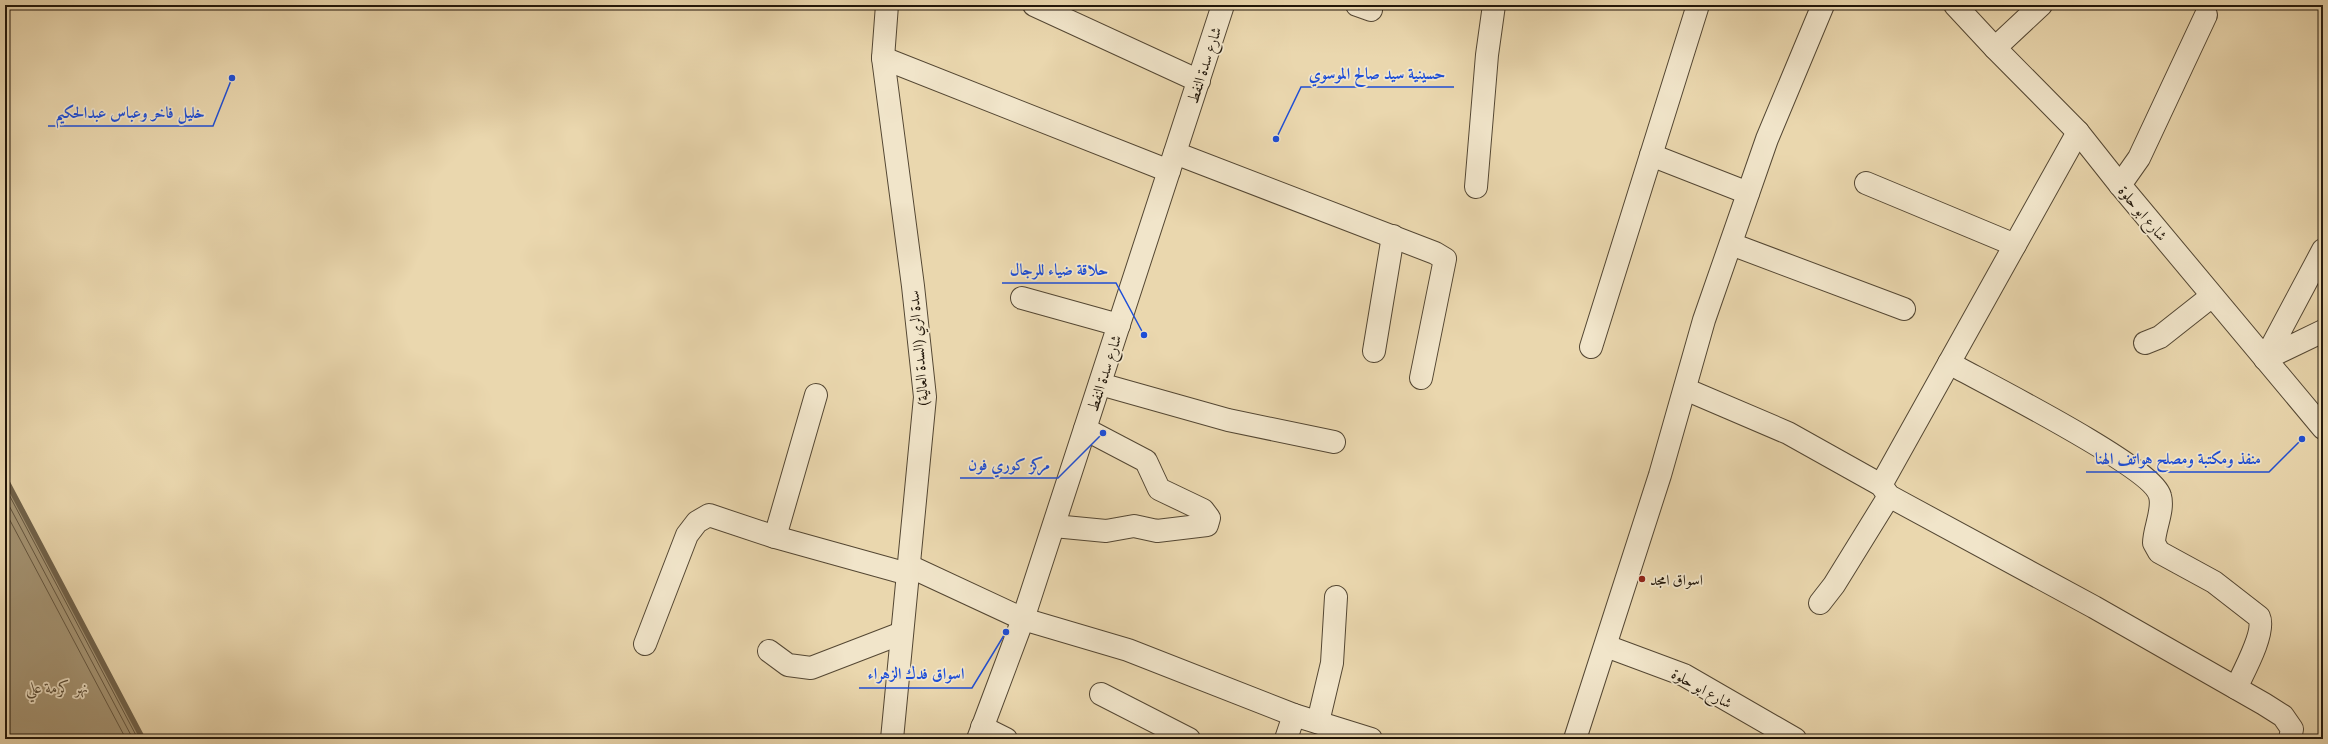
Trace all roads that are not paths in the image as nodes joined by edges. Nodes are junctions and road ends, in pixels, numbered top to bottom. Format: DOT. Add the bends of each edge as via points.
graph roads {
  1 [pos="887,5"];
  2 [pos="1034,5"];
  3 [pos="1223,5"];
  4 [pos="1494,5"];
  5 [pos="1698,5"];
  6 [pos="1823,5"];
  7 [pos="1955,5"];
  8 [pos="2041,5"];
  9 [pos="2206,15"];
  10 [pos="1994,48"];
  11 [pos="884,58"];
  12 [pos="1198,82"];
  13 [pos="2078,132"];
  14 [pos="1651,155"];
  15 [pos="1172,162"];
  16 [pos="1866,183"];
  17 [pos="1476,186"];
  18 [pos="2120,186"];
  19 [pos="1748,193"];
  20 [pos="1393,236"];
  21 [pos="1731,244"];
  22 [pos="2015,245"];
  23 [pos="2323,250"];
  24 [pos="2212,296"];
  25 [pos="1022,298"];
  26 [pos="1904,309"];
  27 [pos="1119,325"];
  28 [pos="2323,331"];
  29 [pos="2145,343"];
  30 [pos="1591,347"];
  31 [pos="1374,351"];
  32 [pos="2265,359"];
  33 [pos="1949,363"];
  34 [pos="1421,378"];
  35 [pos="1100,384"];
  36 [pos="1685,389"];
  37 [pos="816,394"];
  38 [pos="2323,428"];
  39 [pos="1085,429"];
  40 [pos="1334,442"];
  41 [pos="1885,490"];
  42 [pos="1054,526"];
  43 [pos="775,537"];
  44 [pos="909,570"];
  45 [pos="1336,597"];
  46 [pos="1820,603"];
  47 [pos="1024,619"];
  48 [pos="902,632"];
  49 [pos="645,644"];
  50 [pos="1606,646"];
  51 [pos="769,652"];
  52 [pos="2236,688"];
  53 [pos="1101,694"];
  54 [pos="1294,715"];
  55 [pos="1318,722"];
  56 [pos="980,733"];
  57 [pos="892,739"];
  58 [pos="1006,739"];
  59 [pos="1189,739"];
  60 [pos="1286,739"];
  61 [pos="1371,739"];
  62 [pos="1575,739"];
  63 [pos="1795,739"];
  64 [pos="2290,739"];
  1 -- 11 [label="street, سدة الري (السدة العالية)"];
  2 -- 12 [label="street"];
  3 -- 12 [label="street, شارع سدة النفط"];
  4 -- 17 [label="street" via="1487,55"];
  5 -- 14 [label="street"];
  6 -- 19 [label="street"];
  7 -- 10 [label="street, شارع ابو حلوة"];
  8 -- 10 [label="street"];
  9 -- 18 [label="street" via="2139,158"];
  10 -- 13 [label="street, شارع ابو حلوة"];
  11 -- 15 [label="street"];
  11 -- 44 [label="street, سدة الري (السدة العالية)" via="925,397"];
  12 -- 15 [label="street, شارع سدة النفط"];
  13 -- 18 [label="street, شارع ابو حلوة"];
  13 -- 22 [label="street"];
  14 -- 19 [label="street"];
  14 -- 30 [label="street"];
  15 -- 20 [label="street"];
  15 -- 27 [label="street, شارع سدة النفط"];
  16 -- 22 [label="street"];
  18 -- 24 [label="street, شارع ابو حلوة"];
  19 -- 21 [label="street"];
  20 -- 31 [label="street"];
  20 -- 34 [label="street" via="1435,252 1445,259"];
  21 -- 26 [label="street"];
  21 -- 36 [label="street" via="1704,320"];
  22 -- 33 [label="street"];
  23 -- 32 [label="street"];
  24 -- 29 [label="street" via="2160,337"];
  24 -- 32 [label="street, شارع ابو حلوة"];
  25 -- 27 [label="street"];
  27 -- 35 [label="street, شارع سدة النفط"];
  28 -- 32 [label="street"];
  32 -- 38 [label="street, شارع ابو حلوة"];
  33 -- 41 [label="street"];
  33 -- 52 [label="street" via="2110,451 2156,486 2161,504 2154,543 2159,552 2214,582 2259,617 2261,622 2260,633"];
  35 -- 39 [label="street, شارع سدة النفط"];
  35 -- 40 [label="street" via="1228,420"];
  36 -- 41 [label="street" via="1788,433"];
  36 -- 50 [label="street"];
  37 -- 43 [label="street"];
  39 -- 42 [label="street, شارع سدة النفط"];
  39 -- 42 [label="street" via="1146,461 1159,489 1202,510 1209,518 1207,525 1157,531 1134,526 1106,531"];
  41 -- 46 [label="street" via="1834,585"];
  41 -- 52 [label="street"];
  42 -- 47 [label="street, شارع سدة النفط"];
  43 -- 44 [label="street"];
  43 -- 49 [label="street" via="709,515 697,522 687,535"];
  44 -- 47 [label="street"];
  44 -- 48 [label="street, سدة الري (السدة العالية)"];
  45 -- 55 [label="street" via="1332,663"];
  47 -- 54 [label="street" via="1128,650"];
  47 -- 56 [label="street, شارع سدة النفط"];
  48 -- 51 [label="street" via="811,668 788,665"];
  48 -- 57 [label="street, سدة الري (السدة العالية)"];
  50 -- 62 [label="street"];
  50 -- 63 [label="street, شارع ابو حلوة" via="1684,675"];
  52 -- 64 [label="street" via="2283,716 2292,729"];
  53 -- 59 [label="street"];
  54 -- 55 [label="street"];
  54 -- 60 [label="street"];
  55 -- 61 [label="street"];
  56 -- 58 [label="street"];
}
